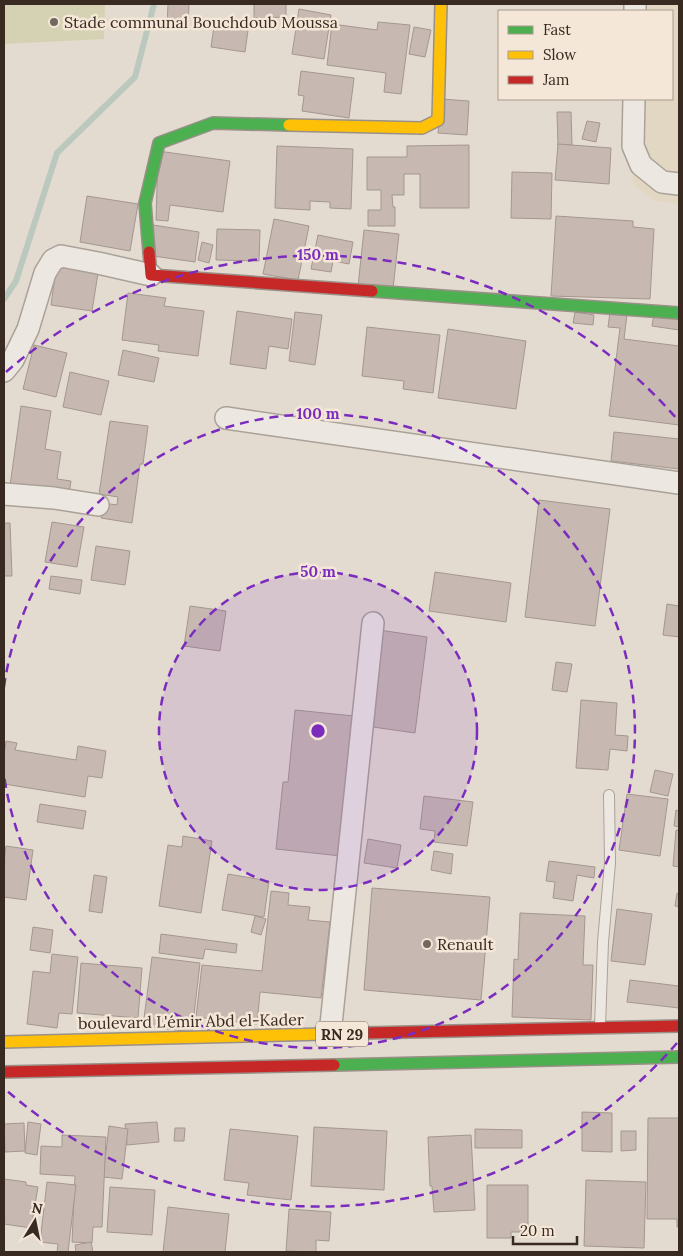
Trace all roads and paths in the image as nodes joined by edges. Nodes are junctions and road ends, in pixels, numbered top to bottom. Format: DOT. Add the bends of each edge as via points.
graph roads {
  1 [pos="440,4"];
  2 [pos="634,100"];
  3 [pos="679,184"];
  4 [pos="151,275"];
  5 [pos="679,313"];
  6 [pos="4,371"];
  7 [pos="226,418"];
  8 [pos="679,483"];
  9 [pos="4,494"];
  10 [pos="98,504"];
  11 [pos="373,623"];
  12 [pos="609,796"];
  13 [pos="679,1026"];
  14 [pos="600,1028"];
  15 [pos="330,1034"];
  16 [pos="4,1042"];
  17 [pos="679,1057"];
  18 [pos="4,1072"];
  1 -- 4 [label="main road" via="438,120 422,128 214,123 159,143 145,203"];
  2 -- 3 [label="street" via="633,146 641,165 662,182"];
  4 -- 5 [label="main road"];
  4 -- 6 [label="street" via="61,256 53,260 45,273 28,329"];
  7 -- 8 [label="street"];
  9 -- 10 [label="street"];
  11 -- 15 [label="street"];
  12 -- 14 [label="lane" via="610,863"];
  13 -- 14 [label="main road, boulevard L'émir Abd el-Kader / RN 29"];
  14 -- 15 [label="main road, boulevard L'émir Abd el-Kader / RN 29"];
  15 -- 16 [label="main road, boulevard L'émir Abd el-Kader / RN 29"];
  17 -- 18 [label="main road, RN 29"];
}
